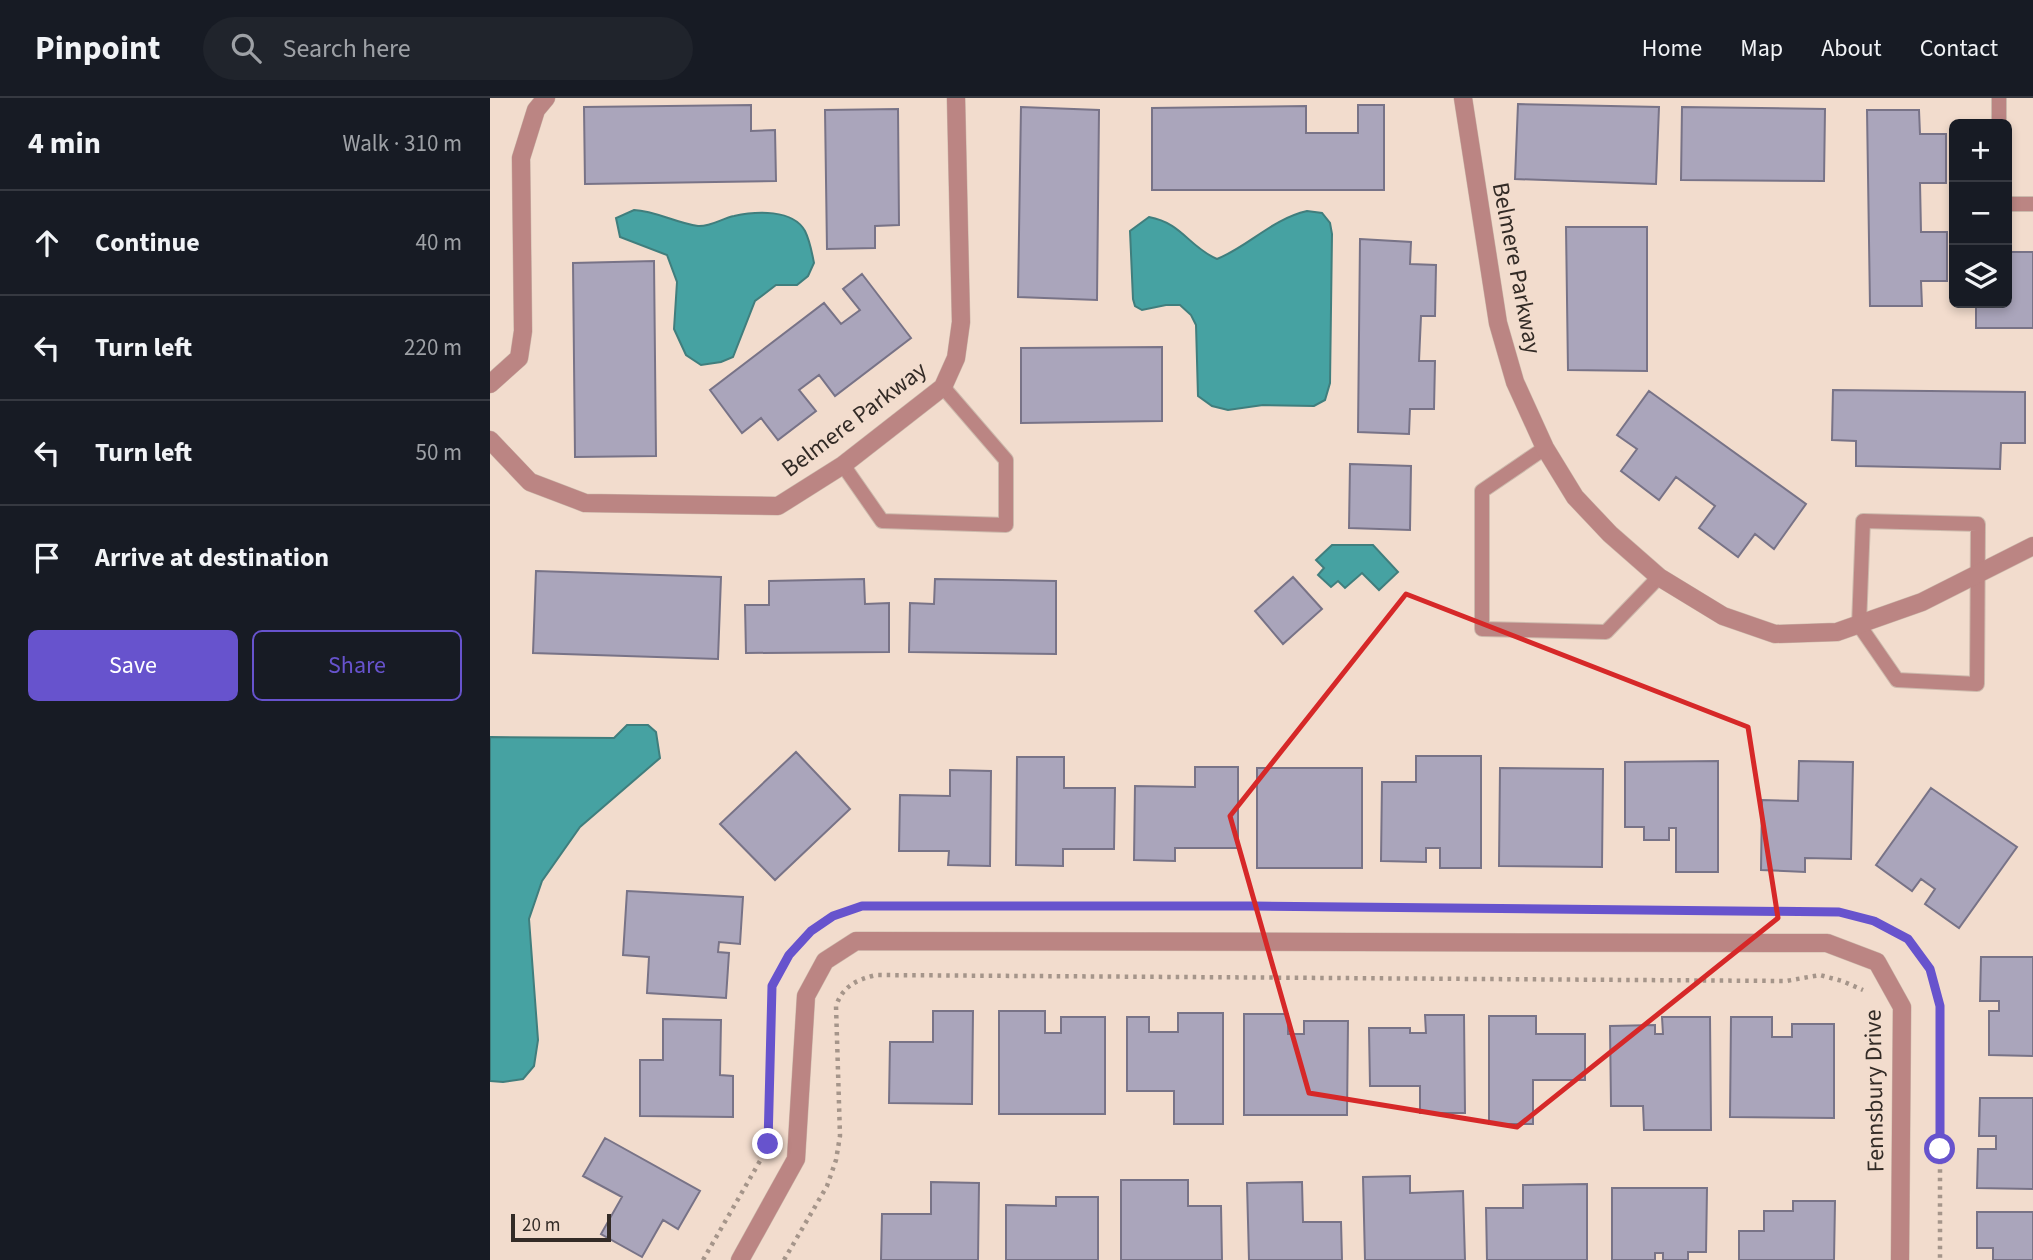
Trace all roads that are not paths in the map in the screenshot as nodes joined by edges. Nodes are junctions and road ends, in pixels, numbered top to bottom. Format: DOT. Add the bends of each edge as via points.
graph roads {
  1 [pos="546,98"];
  2 [pos="956,98"];
  3 [pos="1463,98"];
  4 [pos="1998,98"];
  5 [pos="1998,119"];
  6 [pos="2012,204"];
  7 [pos="2033,204"];
  8 [pos="490,384"];
  9 [pos="943,387"];
  10 [pos="490,440"];
  11 [pos="1545,447"];
  12 [pos="842,465"];
  13 [pos="2033,546"];
  14 [pos="1978,575"];
  15 [pos="1659,577"];
  16 [pos="1859,625"];
  17 [pos="740,1260"];
  18 [pos="1900,1260"];
  1 -- 8 [label="street" via="536,110 521,158 523,331 519,358"];
  2 -- 9 [label="street, Belmere Parkway" via="961,322 956,358"];
  3 -- 11 [label="street, Belmere Parkway" via="1498,323 1515,382"];
  4 -- 5 [label="lane"];
  6 -- 7 [label="lane"];
  9 -- 12 [label="street, Belmere Parkway"];
  9 -- 12 [label="lane" via="1006,460 1006,525 882,521"];
  10 -- 12 [label="street, Belmere Parkway" via="530,482 585,503 778,506"];
  11 -- 15 [label="street, Belmere Parkway" via="1574,497"];
  11 -- 15 [label="lane" via="1482,491 1482,629 1606,632"];
  13 -- 14 [label="street, Belmere Parkway"];
  14 -- 16 [label="street, Belmere Parkway"];
  14 -- 16 [label="lane" via="1976,684 1897,680"];
  14 -- 16 [label="lane" via="1978,524 1863,521"];
  15 -- 16 [label="street, Belmere Parkway" via="1723,617 1775,634 1838,632"];
  17 -- 18 [label="street, Fennsbury Drive" via="796,1159 806,996 825,961 856,941 926,941 1827,943 1877,962 1902,1007"];
}
